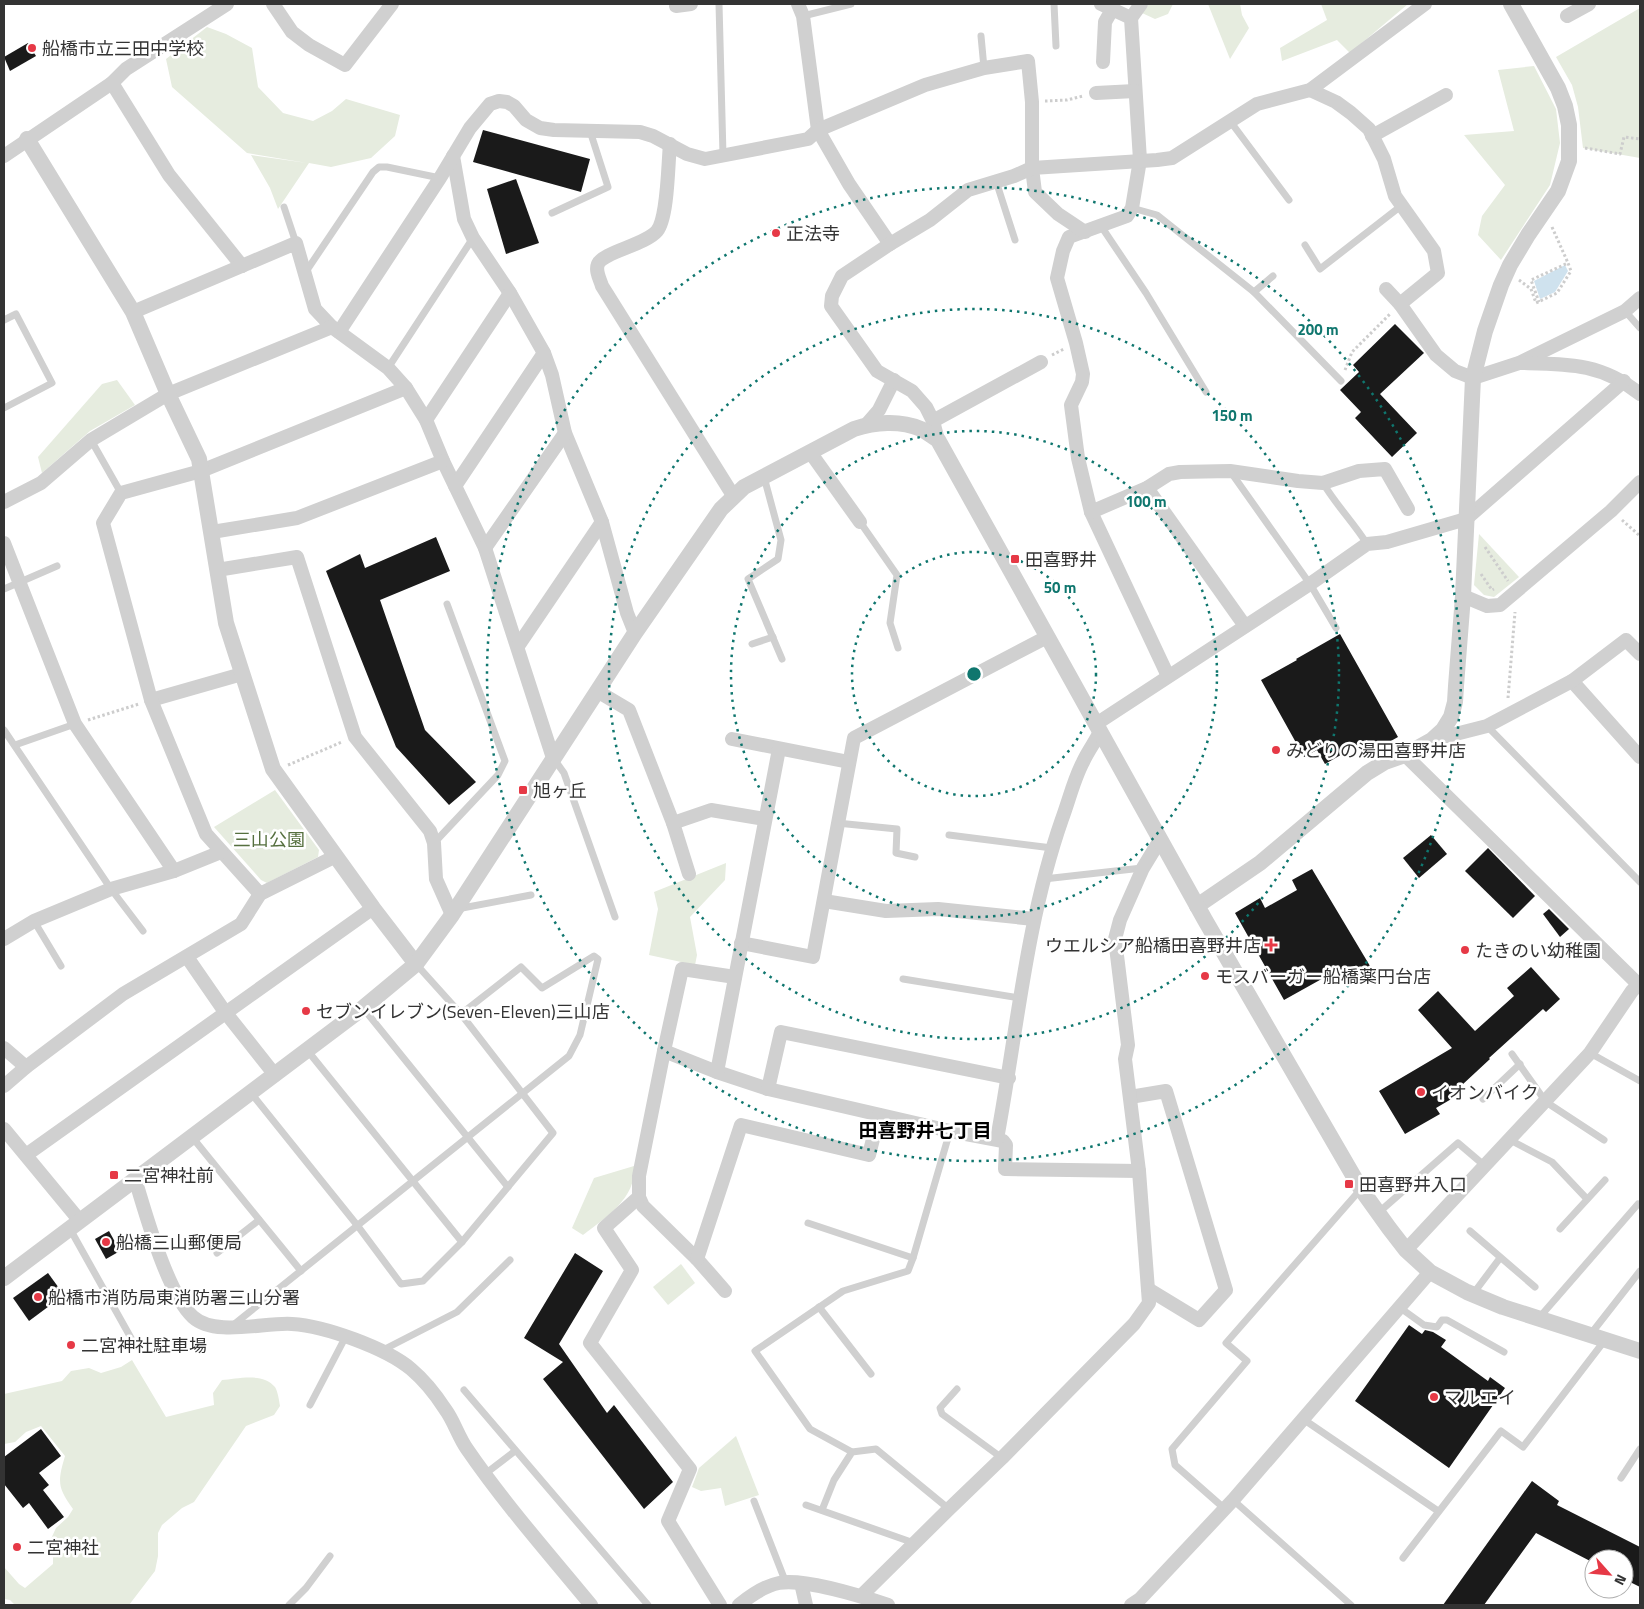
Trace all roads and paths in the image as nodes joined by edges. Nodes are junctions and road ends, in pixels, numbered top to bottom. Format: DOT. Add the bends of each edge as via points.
graph roads {
  1 [pos="226,4"];
  2 [pos="273,4"];
  3 [pos="392,4"];
  4 [pos="691,4"];
  5 [pos="719,4"];
  6 [pos="851,4"];
  7 [pos="1054,4"];
  8 [pos="1141,4"];
  9 [pos="1425,4"];
  10 [pos="1511,4"];
  11 [pos="1589,4"];
  12 [pos="676,6"];
  13 [pos="1107,6"];
  14 [pos="800,10"];
  15 [pos="1567,16"];
  16 [pos="1131,18"];
  17 [pos="981,36"];
  18 [pos="1056,46"];
  19 [pos="1103,62"];
  20 [pos="984,68"];
  21 [pos="112,83"];
  22 [pos="1310,90"];
  23 [pos="1135,91"];
  24 [pos="1096,93"];
  25 [pos="1446,95"];
  26 [pos="1032,102"];
  27 [pos="1230,120"];
  28 [pos="590,130"];
  29 [pos="818,130"];
  30 [pos="1372,136"];
  31 [pos="26,139"];
  32 [pos="1640,139"];
  33 [pos="670,144"];
  34 [pos="1580,148"];
  35 [pos="723,155"];
  36 [pos="4,156"];
  37 [pos="453,156"];
  38 [pos="1140,160"];
  39 [pos="1032,168"];
  40 [pos="440,178"];
  41 [pos="996,181"];
  42 [pos="1290,200"];
  43 [pos="1401,206"];
  44 [pos="284,207"];
  45 [pos="1132,208"];
  46 [pos="552,213"];
  47 [pos="1550,221"];
  48 [pos="1101,226"];
  49 [pos="1085,232"];
  50 [pos="473,238"];
  51 [pos="1015,240"];
  52 [pos="296,243"];
  53 [pos="890,244"];
  54 [pos="1305,245"];
  55 [pos="1568,263"];
  56 [pos="242,266"];
  57 [pos="304,274"];
  58 [pos="1273,276"];
  59 [pos="1519,280"];
  60 [pos="1532,288"];
  61 [pos="1386,289"];
  62 [pos="1254,292"];
  63 [pos="510,293"];
  64 [pos="1640,298"];
  65 [pos="1400,304"];
  66 [pos="1625,311"];
  67 [pos="133,312"];
  68 [pos="4,320"];
  69 [pos="1640,328"];
  70 [pos="336,329"];
  71 [pos="1076,343"];
  72 [pos="544,353"];
  73 [pos="1041,362"];
  74 [pos="1519,363"];
  75 [pos="388,368"];
  76 [pos="1473,378"];
  77 [pos="894,380"];
  78 [pos="1341,380"];
  79 [pos="1624,381"];
  80 [pos="406,388"];
  81 [pos="1206,392"];
  82 [pos="168,394"];
  83 [pos="1640,394"];
  84 [pos="4,408"];
  85 [pos="426,420"];
  86 [pos="933,421"];
  87 [pos="866,425"];
  88 [pos="565,433"];
  89 [pos="92,440"];
  90 [pos="938,440"];
  91 [pos="810,452"];
  92 [pos="443,461"];
  93 [pos="201,471"];
  94 [pos="1230,471"];
  95 [pos="764,475"];
  96 [pos="1640,482"];
  97 [pos="1323,483"];
  98 [pos="455,486"];
  99 [pos="1147,488"];
  100 [pos="121,493"];
  101 [pos="734,497"];
  102 [pos="4,502"];
  103 [pos="1408,509"];
  104 [pos="1611,511"];
  105 [pos="1091,512"];
  106 [pos="1466,519"];
  107 [pos="602,522"];
  108 [pos="860,522"];
  109 [pos="212,532"];
  110 [pos="1640,536"];
  111 [pos="4,543"];
  112 [pos="1367,544"];
  113 [pos="1485,547"];
  114 [pos="485,548"];
  115 [pos="57,566"];
  116 [pos="217,570"];
  117 [pos="1481,574"];
  118 [pos="1506,579"];
  119 [pos="19,583"];
  120 [pos="1310,584"];
  121 [pos="4,590"];
  122 [pos="1517,591"];
  123 [pos="1463,596"];
  124 [pos="447,604"];
  125 [pos="1245,626"];
  126 [pos="1336,628"];
  127 [pos="635,632"];
  128 [pos="773,637"];
  129 [pos="1047,637"];
  130 [pos="752,644"];
  131 [pos="518,646"];
  132 [pos="898,648"];
  133 [pos="1640,654"];
  134 [pos="782,658"];
  135 [pos="242,674"];
  136 [pos="1168,676"];
  137 [pos="1572,681"];
  138 [pos="597,690"];
  139 [pos="1508,698"];
  140 [pos="152,700"];
  141 [pos="75,724"];
  142 [pos="1487,726"];
  143 [pos="1098,728"];
  144 [pos="4,730"];
  145 [pos="354,737"];
  146 [pos="732,739"];
  147 [pos="1432,740"];
  148 [pos="15,745"];
  149 [pos="779,749"];
  150 [pos="1405,755"];
  151 [pos="1640,757"];
  152 [pos="553,758"];
  153 [pos="849,762"];
  154 [pos="283,767"];
  155 [pos="765,819"];
  156 [pos="673,823"];
  157 [pos="837,824"];
  158 [pos="949,835"];
  159 [pos="1160,840"];
  160 [pos="434,843"];
  161 [pos="1052,848"];
  162 [pos="221,852"];
  163 [pos="336,856"];
  164 [pos="915,857"];
  165 [pos="1143,868"];
  166 [pos="174,870"];
  167 [pos="689,874"];
  168 [pos="1044,879"];
  169 [pos="1640,882"];
  170 [pos="111,889"];
  171 [pos="260,894"];
  172 [pos="530,895"];
  173 [pos="824,901"];
  174 [pos="1197,906"];
  175 [pos="373,908"];
  176 [pos="453,912"];
  177 [pos="615,917"];
  178 [pos="1034,919"];
  179 [pos="34,921"];
  180 [pos="143,931"];
  181 [pos="4,939"];
  182 [pos="741,943"];
  183 [pos="187,957"];
  184 [pos="416,964"];
  185 [pos="61,966"];
  186 [pos="735,977"];
  187 [pos="903,979"];
  188 [pos="1638,988"];
  189 [pos="1020,998"];
  190 [pos="363,1008"];
  191 [pos="225,1012"];
  192 [pos="461,1014"];
  193 [pos="4,1048"];
  194 [pos="307,1050"];
  195 [pos="664,1051"];
  196 [pos="1590,1053"];
  197 [pos="1512,1054"];
  198 [pos="1520,1064"];
  199 [pos="26,1067"];
  200 [pos="717,1072"];
  201 [pos="275,1075"];
  202 [pos="1008,1078"];
  203 [pos="1640,1081"];
  204 [pos="4,1086"];
  205 [pos="768,1089"];
  206 [pos="251,1092"];
  207 [pos="523,1093"];
  208 [pos="1130,1097"];
  209 [pos="1483,1099"];
  210 [pos="1546,1102"];
  211 [pos="879,1115"];
  212 [pos="4,1129"];
  213 [pos="950,1131"];
  214 [pos="192,1137"];
  215 [pos="467,1137"];
  216 [pos="997,1139"];
  217 [pos="1510,1140"];
  218 [pos="1604,1140"];
  219 [pos="26,1155"];
  220 [pos="1485,1166"];
  221 [pos="1139,1171"];
  222 [pos="135,1179"];
  223 [pos="1605,1180"];
  224 [pos="413,1181"];
  225 [pos="508,1187"];
  226 [pos="1361,1189"];
  227 [pos="640,1197"];
  228 [pos="1587,1199"];
  229 [pos="1638,1204"];
  230 [pos="1378,1213"];
  231 [pos="259,1220"];
  232 [pos="808,1223"];
  233 [pos="75,1225"];
  234 [pos="357,1225"];
  235 [pos="1560,1229"];
  236 [pos="1470,1231"];
  237 [pos="462,1242"];
  238 [pos="1406,1250"];
  239 [pos="217,1253"];
  240 [pos="913,1258"];
  241 [pos="1500,1258"];
  242 [pos="697,1259"];
  243 [pos="510,1260"];
  244 [pos="300,1271"];
  245 [pos="1640,1271"];
  246 [pos="1430,1272"];
  247 [pos="4,1278"];
  248 [pos="1535,1286"];
  249 [pos="1148,1289"];
  250 [pos="725,1291"];
  251 [pos="1473,1294"];
  252 [pos="819,1307"];
  253 [pos="1399,1307"];
  254 [pos="1538,1319"];
  255 [pos="230,1327"];
  256 [pos="346,1336"];
  257 [pos="131,1338"];
  258 [pos="1598,1338"];
  259 [pos="381,1351"];
  260 [pos="1640,1351"];
  261 [pos="1504,1352"];
  262 [pos="871,1374"];
  263 [pos="956,1389"];
  264 [pos="464,1390"];
  265 [pos="310,1405"];
  266 [pos="1304,1419"];
  267 [pos="1640,1449"];
  268 [pos="515,1450"];
  269 [pos="852,1452"];
  270 [pos="1002,1458"];
  271 [pos="485,1474"];
  272 [pos="1621,1478"];
  273 [pos="754,1501"];
  274 [pos="806,1505"];
  275 [pos="1229,1505"];
  276 [pos="948,1509"];
  277 [pos="822,1510"];
  278 [pos="1438,1511"];
  279 [pos="914,1543"];
  280 [pos="330,1556"];
  281 [pos="1403,1558"];
  282 [pos="786,1582"];
  283 [pos="801,1583"];
  284 [pos="861,1596"];
  285 [pos="1140,1603"];
  286 [pos="289,1605"];
  287 [pos="591,1605"];
  288 [pos="648,1605"];
  289 [pos="720,1605"];
  290 [pos="739,1605"];
  291 [pos="806,1605"];
  292 [pos="888,1605"];
  293 [pos="1351,1605"];
  1 -- 21 [label="street" via="126,69"];
  2 -- 3 [label="street" via="292,32 308,45 345,65"];
  4 -- 12 [label="street"];
  5 -- 35 [label="lane"];
  6 -- 14 [label="lane"];
  7 -- 18 [label="lane"];
  8 -- 16 [label="street"];
  9 -- 22 [label="street"];
  10 -- 76 [label="street" via="1565,106 1569,125 1569,161 1558,191 1500,284"];
  11 -- 15 [label="street"];
  13 -- 16 [label="street"];
  13 -- 19 [label="street"];
  14 -- 29 [label="street"];
  16 -- 23 [label="street"];
  17 -- 20 [label="lane"];
  20 -- 26 [label="street" via="1028,61"];
  20 -- 29 [label="street" via="925,85"];
  21 -- 31 [label="street"];
  21 -- 56 [label="street" via="169,175"];
  22 -- 27 [label="street" via="1257,104"];
  22 -- 30 [label="street" via="1351,112"];
  23 -- 24 [label="street"];
  23 -- 38 [label="street"];
  24 -- 26 [label="path" via="1067,100"];
  25 -- 30 [label="street"];
  26 -- 39 [label="street"];
  27 -- 38 [label="street" via="1172,158"];
  27 -- 42 [label="lane"];
  28 -- 33 [label="street" via="640,132"];
  28 -- 37 [label="street" via="540,128 526,120 508,102 499,102 490,104 484,111"];
  28 -- 46 [label="lane" via="608,187"];
  29 -- 35 [label="street" via="808,139"];
  29 -- 53 [label="street" via="849,184"];
  30 -- 43 [label="street"];
  31 -- 36 [label="street"];
  31 -- 67 [label="street"];
  32 -- 34 [label="path" via="1624,137 1620,154"];
  33 -- 35 [label="street" via="697,158"];
  33 -- 101 [label="street" via="664,214 658,230 644,241 604,257 598,264 598,275"];
  37 -- 40 [label="street"];
  37 -- 50 [label="street" via="464,219"];
  38 -- 39 [label="street"];
  38 -- 45 [label="street"];
  39 -- 41 [label="street"];
  39 -- 49 [label="street" via="1035,192 1058,214"];
  40 -- 57 [label="lane" via="379,167"];
  40 -- 70 [label="street"];
  41 -- 51 [label="lane"];
  41 -- 53 [label="street" via="968,190 930,220"];
  43 -- 54 [label="lane" via="1320,269"];
  43 -- 65 [label="street" via="1434,251 1438,273"];
  44 -- 52 [label="lane"];
  45 -- 48 [label="street" via="1126,216"];
  45 -- 62 [label="lane" via="1156,214"];
  47 -- 55 [label="path"];
  48 -- 49 [label="street"];
  48 -- 81 [label="lane"];
  49 -- 71 [label="street" via="1069,237 1057,278"];
  50 -- 63 [label="street"];
  50 -- 75 [label="lane"];
  52 -- 56 [label="street"];
  52 -- 57 [label="street"];
  53 -- 77 [label="street" via="842,276 832,296 831,306 877,371"];
  55 -- 60 [label="path" via="1531,280"];
  55 -- 60 [label="path" via="1571,271 1557,293 1539,302"];
  56 -- 67 [label="street"];
  57 -- 70 [label="street" via="315,309"];
  58 -- 62 [label="lane"];
  59 -- 60 [label="path"];
  61 -- 65 [label="street"];
  62 -- 78 [label="lane"];
  63 -- 72 [label="street"];
  63 -- 85 [label="street"];
  64 -- 66 [label="street"];
  65 -- 76 [label="street" via="1436,355 1455,371"];
  65 -- 78 [label="path" via="1352,352"];
  66 -- 69 [label="lane"];
  66 -- 74 [label="street"];
  67 -- 82 [label="street"];
  68 -- 84 [label="lane" via="16,314 52,383"];
  70 -- 75 [label="street"];
  70 -- 82 [label="street"];
  71 -- 73 [label="path"];
  71 -- 105 [label="street" via="1083,374 1070,405"];
  72 -- 88 [label="street"];
  72 -- 98 [label="street"];
  73 -- 86 [label="street"];
  74 -- 76 [label="street"];
  74 -- 79 [label="street" via="1568,364 1600,371"];
  75 -- 80 [label="street"];
  76 -- 106 [label="street"];
  77 -- 86 [label="street" via="912,391"];
  77 -- 87 [label="street" via="879,410"];
  79 -- 83 [label="street"];
  79 -- 106 [label="street"];
  80 -- 85 [label="street"];
  80 -- 93 [label="street"];
  82 -- 89 [label="street"];
  82 -- 93 [label="street" via="199,459"];
  85 -- 92 [label="street"];
  86 -- 90 [label="street"];
  87 -- 90 [label="street" via="894,423 909,426 922,429"];
  87 -- 91 [label="street"];
  88 -- 107 [label="street"];
  88 -- 114 [label="street"];
  89 -- 100 [label="lane"];
  89 -- 102 [label="street" via="41,483"];
  90 -- 129 [label="street"];
  91 -- 95 [label="street"];
  91 -- 108 [label="street"];
  92 -- 98 [label="street"];
  92 -- 109 [label="street" via="297,518"];
  93 -- 100 [label="street"];
  93 -- 109 [label="street"];
  94 -- 97 [label="street"];
  94 -- 99 [label="street" via="1169,474"];
  94 -- 120 [label="lane"];
  95 -- 101 [label="street"];
  95 -- 128 [label="lane" via="781,540 778,559 748,579"];
  96 -- 104 [label="street"];
  97 -- 103 [label="street" via="1359,471 1385,469"];
  97 -- 112 [label="lane"];
  98 -- 114 [label="street"];
  99 -- 105 [label="street"];
  99 -- 125 [label="street"];
  100 -- 140 [label="street" via="103,523"];
  101 -- 127 [label="street" via="722,509"];
  104 -- 110 [label="path"];
  104 -- 122 [label="street"];
  105 -- 136 [label="street"];
  106 -- 112 [label="street" via="1387,542"];
  106 -- 123 [label="street"];
  107 -- 127 [label="street"];
  107 -- 131 [label="street"];
  108 -- 132 [label="lane" via="897,575 890,623"];
  109 -- 116 [label="street"];
  111 -- 119 [label="street"];
  112 -- 120 [label="street"];
  113 -- 118 [label="path"];
  114 -- 131 [label="street"];
  115 -- 119 [label="lane"];
  116 -- 135 [label="street" via="226,623"];
  116 -- 145 [label="street" via="297,557"];
  117 -- 118 [label="path" via="1492,590"];
  118 -- 122 [label="path"];
  119 -- 121 [label="lane"];
  119 -- 141 [label="street"];
  120 -- 125 [label="street"];
  120 -- 126 [label="lane"];
  122 -- 123 [label="street" via="1500,605 1487,606"];
  122 -- 139 [label="path"];
  123 -- 147 [label="street" via="1455,702 1444,730"];
  124 -- 160 [label="lane" via="505,760 498,775"];
  125 -- 136 [label="street"];
  127 -- 138 [label="street"];
  128 -- 130 [label="lane"];
  128 -- 134 [label="lane"];
  129 -- 143 [label="street"];
  129 -- 153 [label="street" via="854,738"];
  131 -- 152 [label="street"];
  133 -- 137 [label="street" via="1626,640"];
  135 -- 140 [label="street"];
  135 -- 163 [label="street" via="273,769"];
  136 -- 143 [label="street"];
  137 -- 142 [label="street"];
  137 -- 151 [label="street"];
  138 -- 152 [label="street"];
  138 -- 156 [label="street" via="629,710"];
  140 -- 141 [label="path"];
  140 -- 162 [label="street" via="206,834"];
  141 -- 148 [label="lane"];
  141 -- 166 [label="street"];
  142 -- 147 [label="street"];
  142 -- 169 [label="lane"];
  143 -- 159 [label="street"];
  143 -- 161 [label="street"];
  144 -- 148 [label="lane"];
  145 -- 154 [label="path"];
  145 -- 160 [label="street" via="430,831"];
  146 -- 149 [label="street"];
  147 -- 150 [label="street"];
  148 -- 170 [label="lane"];
  149 -- 153 [label="street"];
  149 -- 155 [label="street"];
  150 -- 174 [label="street" via="1367,773 1260,863"];
  150 -- 188 [label="street"];
  152 -- 176 [label="street"];
  152 -- 177 [label="lane" via="564,773"];
  153 -- 157 [label="street"];
  155 -- 156 [label="street" via="711,810"];
  155 -- 182 [label="street"];
  156 -- 167 [label="street"];
  157 -- 164 [label="lane" via="897,830 896,853"];
  157 -- 173 [label="street"];
  158 -- 161 [label="lane"];
  159 -- 165 [label="street"];
  159 -- 174 [label="street"];
  160 -- 176 [label="street" via="436,878"];
  161 -- 168 [label="street"];
  162 -- 166 [label="street"];
  162 -- 171 [label="street"];
  163 -- 171 [label="street"];
  163 -- 175 [label="street"];
  165 -- 168 [label="lane"];
  165 -- 208 [label="street" via="1115,939 1128,1044 1126,1059"];
  166 -- 170 [label="street"];
  168 -- 178 [label="street"];
  170 -- 179 [label="street"];
  170 -- 180 [label="lane"];
  171 -- 183 [label="street" via="241,924"];
  172 -- 176 [label="lane"];
  173 -- 178 [label="street" via="886,911 938,910"];
  173 -- 182 [label="street" via="813,957"];
  174 -- 226 [label="street"];
  175 -- 184 [label="street"];
  175 -- 191 [label="street"];
  176 -- 184 [label="street"];
  178 -- 189 [label="street"];
  179 -- 181 [label="street"];
  179 -- 185 [label="lane"];
  182 -- 186 [label="street"];
  183 -- 191 [label="street"];
  183 -- 199 [label="street" via="123,994"];
  184 -- 190 [label="street"];
  184 -- 192 [label="lane"];
  186 -- 195 [label="street" via="682,970"];
  186 -- 200 [label="street"];
  187 -- 189 [label="lane"];
  188 -- 196 [label="street"];
  189 -- 202 [label="street"];
  190 -- 194 [label="street"];
  190 -- 215 [label="lane"];
  191 -- 201 [label="street"];
  191 -- 219 [label="street"];
  192 -- 207 [label="lane"];
  192 -- 207 [label="lane" via="521,967 542,988 594,956 598,959 580,1035 569,1056"];
  193 -- 199 [label="street"];
  194 -- 201 [label="street"];
  194 -- 224 [label="lane"];
  195 -- 200 [label="street"];
  195 -- 227 [label="street" via="639,1176"];
  196 -- 203 [label="lane"];
  196 -- 210 [label="street"];
  197 -- 198 [label="lane"];
  198 -- 209 [label="lane"];
  198 -- 210 [label="lane"];
  199 -- 204 [label="street"];
  200 -- 205 [label="street"];
  201 -- 206 [label="street"];
  202 -- 205 [label="street" via="781,1032"];
  202 -- 216 [label="street"];
  205 -- 211 [label="street"];
  206 -- 214 [label="street"];
  206 -- 234 [label="lane"];
  207 -- 215 [label="lane"];
  207 -- 225 [label="lane" via="553,1133"];
  208 -- 221 [label="street"];
  208 -- 249 [label="street" via="1166,1091 1226,1290 1199,1320"];
  210 -- 217 [label="street"];
  210 -- 218 [label="lane"];
  211 -- 213 [label="street"];
  211 -- 242 [label="street" via="869,1155 741,1125"];
  212 -- 219 [label="street"];
  213 -- 216 [label="street"];
  213 -- 240 [label="lane"];
  214 -- 222 [label="street"];
  214 -- 231 [label="lane"];
  215 -- 224 [label="lane"];
  215 -- 225 [label="lane"];
  216 -- 221 [label="street" via="1006,1145 1005,1169"];
  217 -- 220 [label="street"];
  217 -- 228 [label="lane" via="1552,1162"];
  219 -- 233 [label="street"];
  220 -- 230 [label="lane" via="1458,1143"];
  220 -- 238 [label="street"];
  221 -- 249 [label="street"];
  222 -- 233 [label="street"];
  222 -- 255 [label="street" via="166,1272 178,1297 200,1322 207,1326"];
  223 -- 228 [label="lane"];
  224 -- 234 [label="lane"];
  224 -- 237 [label="lane"];
  225 -- 237 [label="lane"];
  226 -- 230 [label="street"];
  226 -- 275 [label="lane" via="1226,1343 1247,1361 1172,1449 1175,1464"];
  227 -- 242 [label="street" via="643,1206"];
  227 -- 289 [label="street" via="604,1228 632,1270 590,1343 690,1469 668,1521"];
  228 -- 235 [label="lane"];
  229 -- 254 [label="lane"];
  230 -- 238 [label="street"];
  231 -- 239 [label="lane"];
  231 -- 244 [label="lane"];
  232 -- 240 [label="lane"];
  233 -- 247 [label="street"];
  233 -- 257 [label="lane"];
  234 -- 237 [label="lane" via="401,1284 423,1281"];
  234 -- 244 [label="lane"];
  236 -- 241 [label="lane"];
  238 -- 246 [label="street"];
  240 -- 252 [label="lane" via="908,1271 843,1291"];
  241 -- 248 [label="lane"];
  241 -- 251 [label="lane"];
  242 -- 250 [label="street"];
  243 -- 259 [label="lane" via="457,1312"];
  244 -- 255 [label="lane"];
  245 -- 258 [label="lane"];
  246 -- 251 [label="street"];
  246 -- 253 [label="street"];
  249 -- 270 [label="street" via="1149,1303 1134,1324"];
  251 -- 254 [label="street"];
  252 -- 262 [label="lane"];
  252 -- 269 [label="lane" via="755,1351 810,1429"];
  253 -- 261 [label="lane" via="1424,1325 1437,1327 1442,1320 1447,1320"];
  253 -- 266 [label="street"];
  254 -- 258 [label="street"];
  255 -- 256 [label="street" via="293,1324"];
  256 -- 259 [label="street"];
  256 -- 265 [label="lane"];
  258 -- 260 [label="street"];
  258 -- 278 [label="lane" via="1523,1447 1501,1431"];
  259 -- 271 [label="street" via="410,1368 424,1381 446,1409 465,1447"];
  263 -- 270 [label="lane" via="940,1408 942,1414"];
  264 -- 268 [label="lane"];
  266 -- 275 [label="street"];
  266 -- 278 [label="lane"];
  267 -- 272 [label="lane"];
  268 -- 271 [label="lane"];
  268 -- 288 [label="lane"];
  269 -- 276 [label="lane" via="876,1449"];
  269 -- 277 [label="lane" via="834,1480"];
  270 -- 276 [label="street"];
  271 -- 287 [label="street"];
  273 -- 282 [label="lane"];
  274 -- 277 [label="lane"];
  275 -- 285 [label="street"];
  275 -- 293 [label="lane"];
  276 -- 279 [label="street"];
  277 -- 279 [label="lane"];
  278 -- 281 [label="lane"];
  279 -- 284 [label="street"];
  280 -- 286 [label="lane"];
  282 -- 283 [label="street"];
  282 -- 290 [label="street" via="763,1589"];
  283 -- 284 [label="street"];
  283 -- 291 [label="street"];
  284 -- 292 [label="street"];
}
